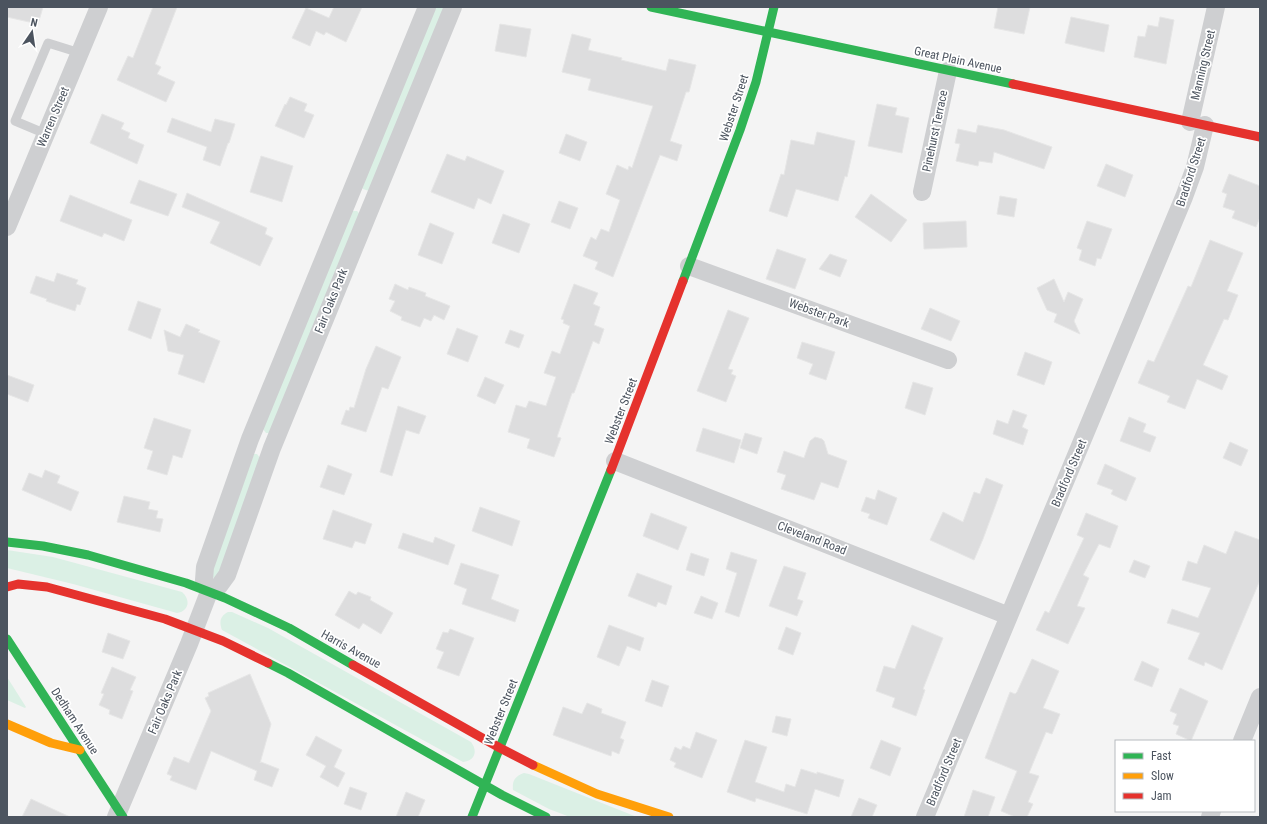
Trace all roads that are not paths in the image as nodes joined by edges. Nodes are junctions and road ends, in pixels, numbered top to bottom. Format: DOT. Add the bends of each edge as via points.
graph roads {
  1 [pos="99,7"];
  2 [pos="427,7"];
  3 [pos="453,7"];
  4 [pos="651,7"];
  5 [pos="774,7"];
  6 [pos="1216,7"];
  7 [pos="768,32"];
  8 [pos="80,53"];
  9 [pos="948,71"];
  10 [pos="1198,124"];
  11 [pos="46,134"];
  12 [pos="1260,137"];
  13 [pos="922,192"];
  14 [pos="349,196"];
  15 [pos="371,205"];
  16 [pos="7,227"];
  17 [pos="689,266"];
  18 [pos="948,360"];
  19 [pos="250,439"];
  20 [pos="272,448"];
  21 [pos="615,461"];
  22 [pos="7,542"];
  23 [pos="7,587"];
  24 [pos="209,592"];
  25 [pos="1009,616"];
  26 [pos="195,630"];
  27 [pos="7,639"];
  28 [pos="1260,697"];
  29 [pos="7,724"];
  30 [pos="1242,740"];
  31 [pos="500,748"];
  32 [pos="80,750"];
  33 [pos="485,785"];
  34 [pos="119,815"];
  35 [pos="472,817"];
  36 [pos="546,817"];
  37 [pos="669,817"];
  38 [pos="925,817"];
  1 -- 8 [label="street, Warren Street"];
  2 -- 14 [label="street, Fair Oaks Park"];
  3 -- 15 [label="street, Fair Oaks Park"];
  4 -- 7 [label="street, Great Plain Avenue"];
  5 -- 7 [label="street, Webster Street"];
  6 -- 10 [label="street, Manning Street"];
  7 -- 9 [label="street, Great Plain Avenue"];
  7 -- 17 [label="street, Webster Street" via="756,82 740,130"];
  8 -- 11 [label="street, Warren Street"];
  8 -- 11 [label="lane" via="48,43 15,121"];
  9 -- 10 [label="street, Great Plain Avenue"];
  9 -- 13 [label="street, Pinehurst Terrace"];
  10 -- 12 [label="street, Great Plain Avenue"];
  10 -- 25 [label="street, Bradford Street" via="1195,167 1184,197"];
  11 -- 16 [label="street, Warren Street"];
  14 -- 15 [label="street"];
  14 -- 19 [label="street, Fair Oaks Park"];
  15 -- 20 [label="street, Fair Oaks Park"];
  17 -- 18 [label="street, Webster Park"];
  17 -- 21 [label="street, Webster Street"];
  19 -- 20 [label="street"];
  19 -- 24 [label="street, Fair Oaks Park" via="205,567 204,580"];
  20 -- 24 [label="street, Fair Oaks Park" via="227,576 219,586"];
  21 -- 25 [label="street, Cleveland Road"];
  21 -- 31 [label="street, Webster Street"];
  22 -- 24 [label="street, Harris Avenue" via="82,553"];
  23 -- 26 [label="street" via="18,584 47,587 150,614"];
  24 -- 26 [label="street, Fair Oaks Park"];
  24 -- 31 [label="street, Harris Avenue" via="289,628"];
  25 -- 38 [label="street, Bradford Street"];
  26 -- 33 [label="street" via="283,670"];
  26 -- 34 [label="street, Fair Oaks Park"];
  27 -- 32 [label="street, Dedham Avenue"];
  28 -- 30 [label="street"];
  29 -- 32 [label="street" via="51,743"];
  31 -- 33 [label="street, Webster Street"];
  31 -- 37 [label="street, Harris Avenue" via="579,787"];
  32 -- 34 [label="street, Dedham Avenue"];
  33 -- 35 [label="street, Webster Street"];
  33 -- 36 [label="street"];
}
